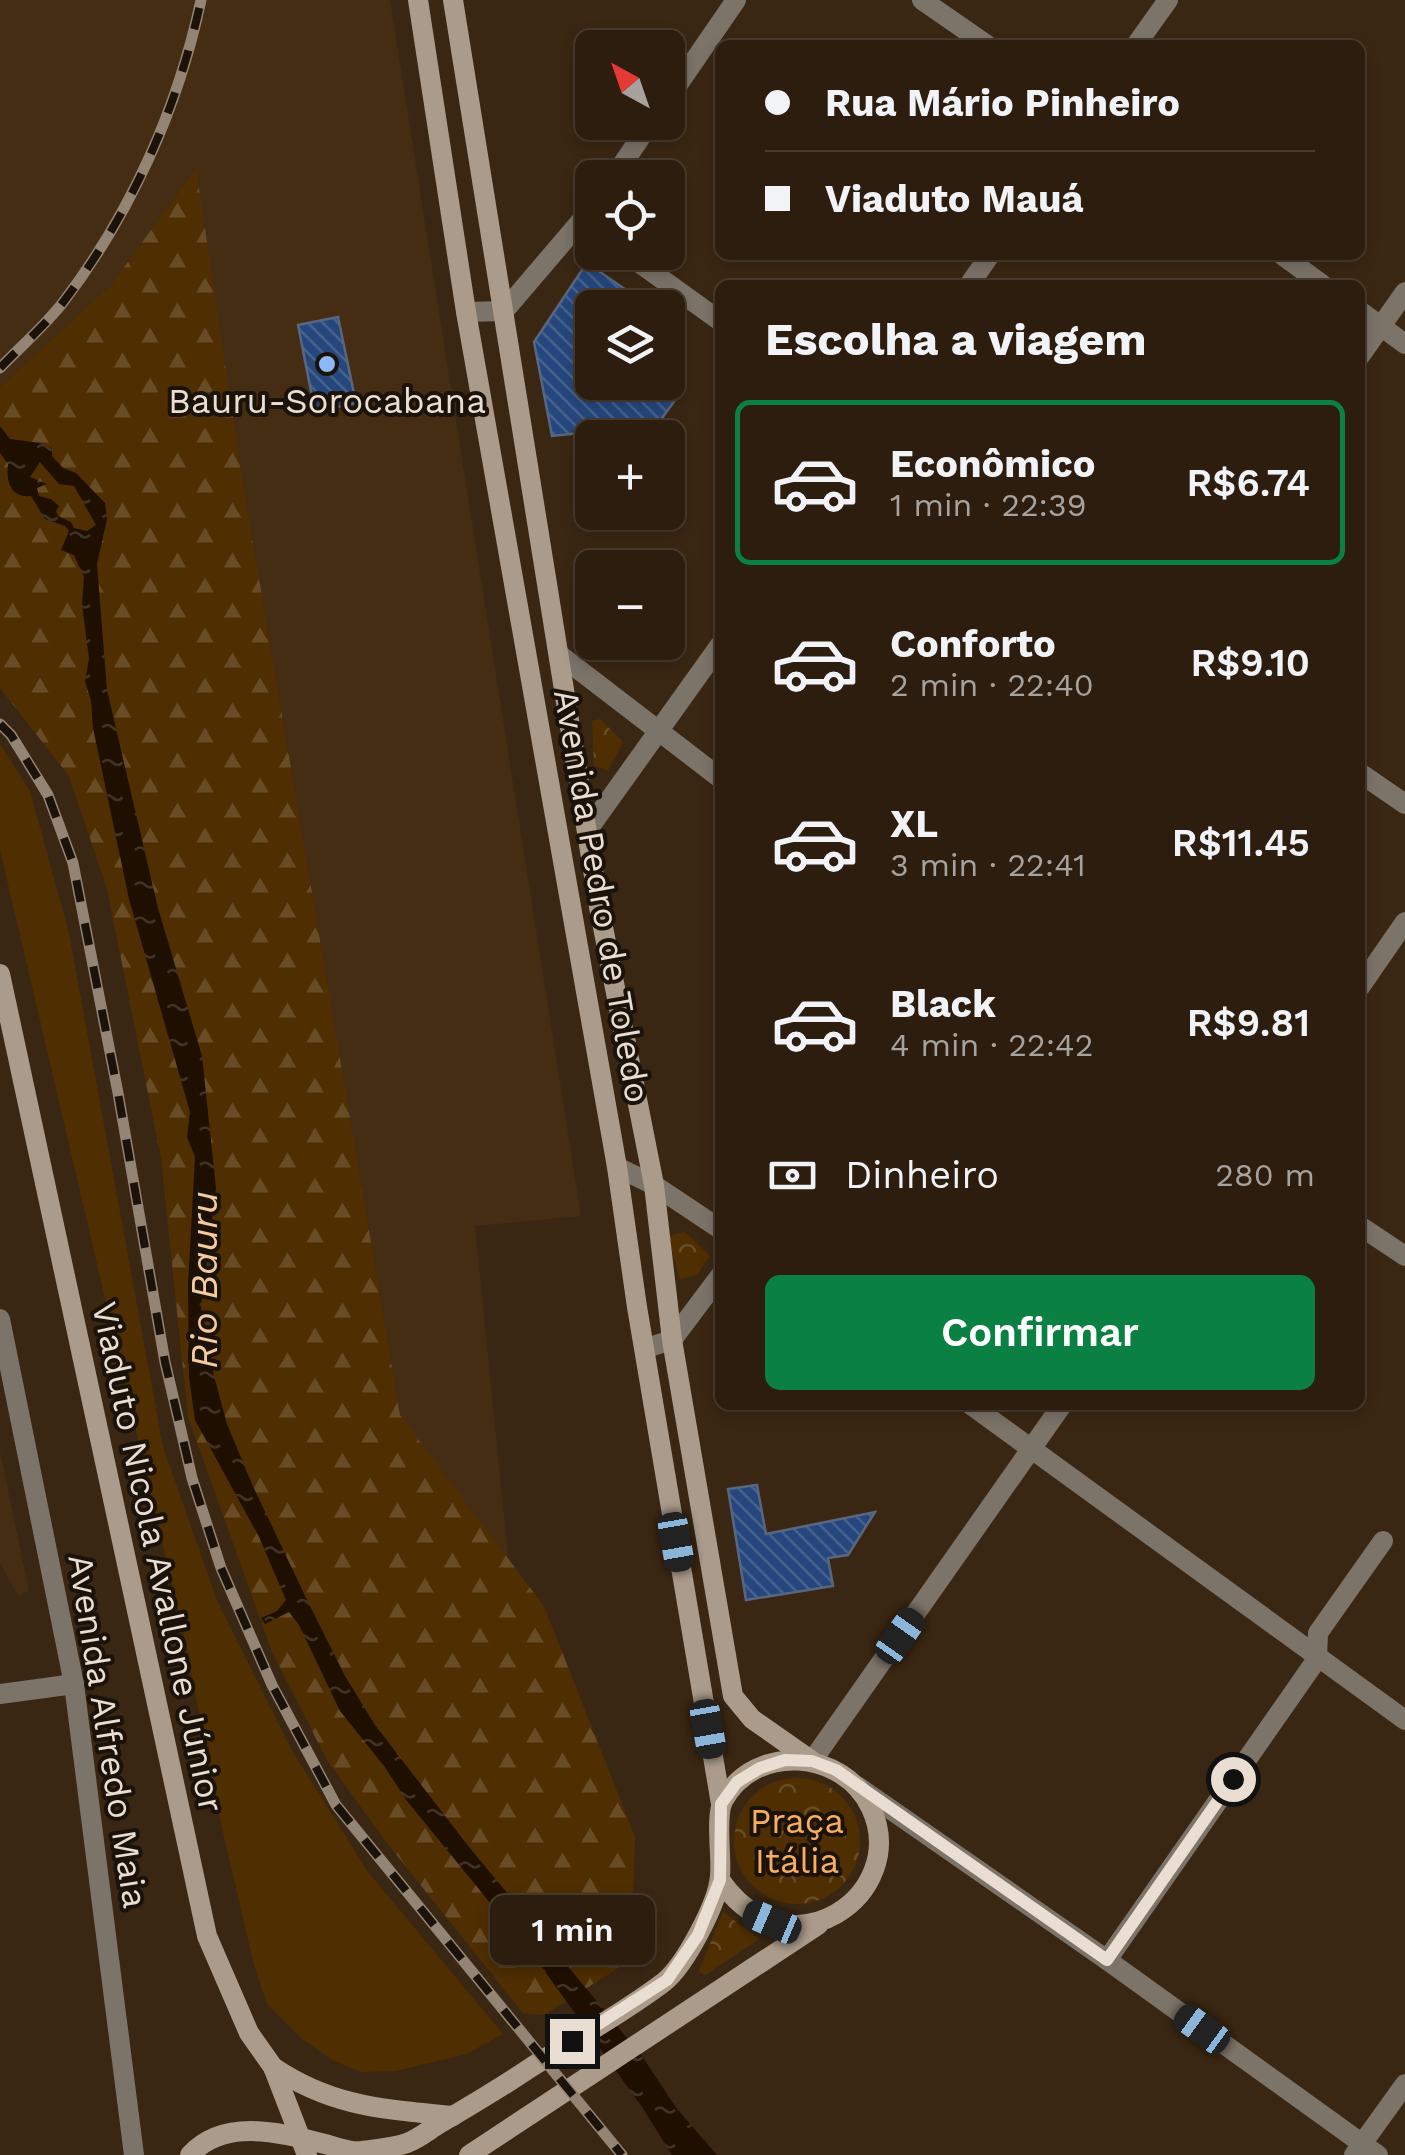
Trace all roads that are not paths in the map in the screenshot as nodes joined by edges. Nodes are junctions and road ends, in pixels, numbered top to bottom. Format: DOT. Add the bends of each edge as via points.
graph roads {
  1 [pos="418,0"];
  2 [pos="452,0"];
  3 [pos="736,0"];
  4 [pos="922,0"];
  5 [pos="1168,0"];
  6 [pos="980,40"];
  7 [pos="1140,40"];
  8 [pos="685,74"];
  9 [pos="575,235"];
  10 [pos="1289,260"];
  11 [pos="649,270"];
  12 [pos="1317,280"];
  13 [pos="1405,292"];
  14 [pos="504,311"];
  15 [pos="466,312"];
  16 [pos="1365,316"];
  17 [pos="715,317"];
  18 [pos="1380,326"];
  19 [pos="1405,344"];
  20 [pos="1365,348"];
  21 [pos="715,651"];
  22 [pos="560,656"];
  23 [pos="658,734"];
  24 [pos="715,774"];
  25 [pos="1365,776"];
  26 [pos="1405,804"];
  27 [pos="587,831"];
  28 [pos="599,907"];
  29 [pos="570,911"];
  30 [pos="1405,922"];
  31 [pos="0,974"];
  32 [pos="1365,979"];
  33 [pos="617,1166"];
  34 [pos="654,1184"];
  35 [pos="715,1227"];
  36 [pos="1365,1229"];
  37 [pos="1405,1256"];
  38 [pos="715,1283"];
  39 [pos="0,1319"];
  40 [pos="672,1340"];
  41 [pos="646,1348"];
  42 [pos="978,1410"];
  43 [pos="1058,1410"];
  44 [pos="1032,1447"];
  45 [pos="1382,1541"];
  46 [pos="1317,1658"];
  47 [pos="74,1684"];
  48 [pos="0,1694"];
  49 [pos="1405,1720"];
  50 [pos="812,1761"];
  51 [pos="856,1786"];
  52 [pos="721,1804"];
  53 [pos="720,1880"];
  54 [pos="818,1924"];
  55 [pos="1107,1960"];
  56 [pos="272,2067"];
  57 [pos="1405,2084"];
  58 [pos="453,2116"];
  59 [pos="302,2146"];
  60 [pos="1364,2151"];
  61 [pos="134,2155"];
  62 [pos="190,2155"];
  63 [pos="469,2155"];
  1 -- 15 [label="main road, Avenida Pedro de Toledo"];
  2 -- 14 [label="main road, Avenida Pedro de Toledo"];
  3 -- 8 [label="street"];
  4 -- 6 [label="street"];
  5 -- 7 [label="street"];
  9 -- 14 [label="street"];
  10 -- 12 [label="street"];
  11 -- 17 [label="street"];
  13 -- 18 [label="street"];
  14 -- 15 [label="street"];
  14 -- 22 [label="main road, Avenida Pedro de Toledo"];
  15 -- 29 [label="main road, Avenida Pedro de Toledo"];
  16 -- 18 [label="street"];
  18 -- 19 [label="street"];
  18 -- 20 [label="street"];
  21 -- 23 [label="street"];
  22 -- 23 [label="street"];
  22 -- 27 [label="main road, Avenida Pedro de Toledo"];
  23 -- 24 [label="street"];
  23 -- 27 [label="street"];
  25 -- 26 [label="street"];
  27 -- 28 [label="main road, Avenida Pedro de Toledo"];
  28 -- 29 [label="main road"];
  28 -- 34 [label="main road, Avenida Pedro de Toledo"];
  29 -- 33 [label="main road, Avenida Pedro de Toledo"];
  30 -- 32 [label="street"];
  31 -- 56 [label="main road, Viaduto Nicola Avallone Júnior" via="206,1936 249,2033"];
  33 -- 34 [label="street"];
  33 -- 41 [label="main road, Avenida Pedro de Toledo"];
  34 -- 35 [label="street"];
  34 -- 40 [label="main road, Avenida Pedro de Toledo"];
  36 -- 37 [label="street"];
  38 -- 40 [label="street"];
  39 -- 47 [label="street, Avenida Alfredo Maia"];
  40 -- 41 [label="street"];
  40 -- 50 [label="main road, Avenida Pedro de Toledo" via="733,1696 752,1719"];
  41 -- 52 [label="main road, Avenida Pedro de Toledo"];
  42 -- 44 [label="street"];
  43 -- 44 [label="street"];
  44 -- 46 [label="street"];
  44 -- 50 [label="street"];
  45 -- 46 [label="street" via="1318,1633"];
  46 -- 49 [label="street"];
  46 -- 55 [label="street"];
  47 -- 48 [label="street"];
  47 -- 61 [label="street, Avenida Alfredo Maia"];
  50 -- 51 [label="main road"];
  50 -- 52 [label="main road" via="760,1768 737,1782"];
  51 -- 54 [label="main road" via="872,1810 875,1866 862,1891"];
  51 -- 55 [label="street"];
  52 -- 53 [label="main road"];
  53 -- 54 [label="main road" via="751,1914"];
  53 -- 58 [label="main road" via="698,1935 667,1980"];
  54 -- 63 [label="main road"];
  55 -- 60 [label="street"];
  56 -- 58 [label="main road" via="333,2098"];
  56 -- 59 [label="main road, Viaduto Nicola Avallone Júnior"];
  57 -- 60 [label="street"];
  58 -- 59 [label="main road" via="407,2143 356,2152"];
  59 -- 62 [label="main road" via="242,2130 201,2143"];
}
